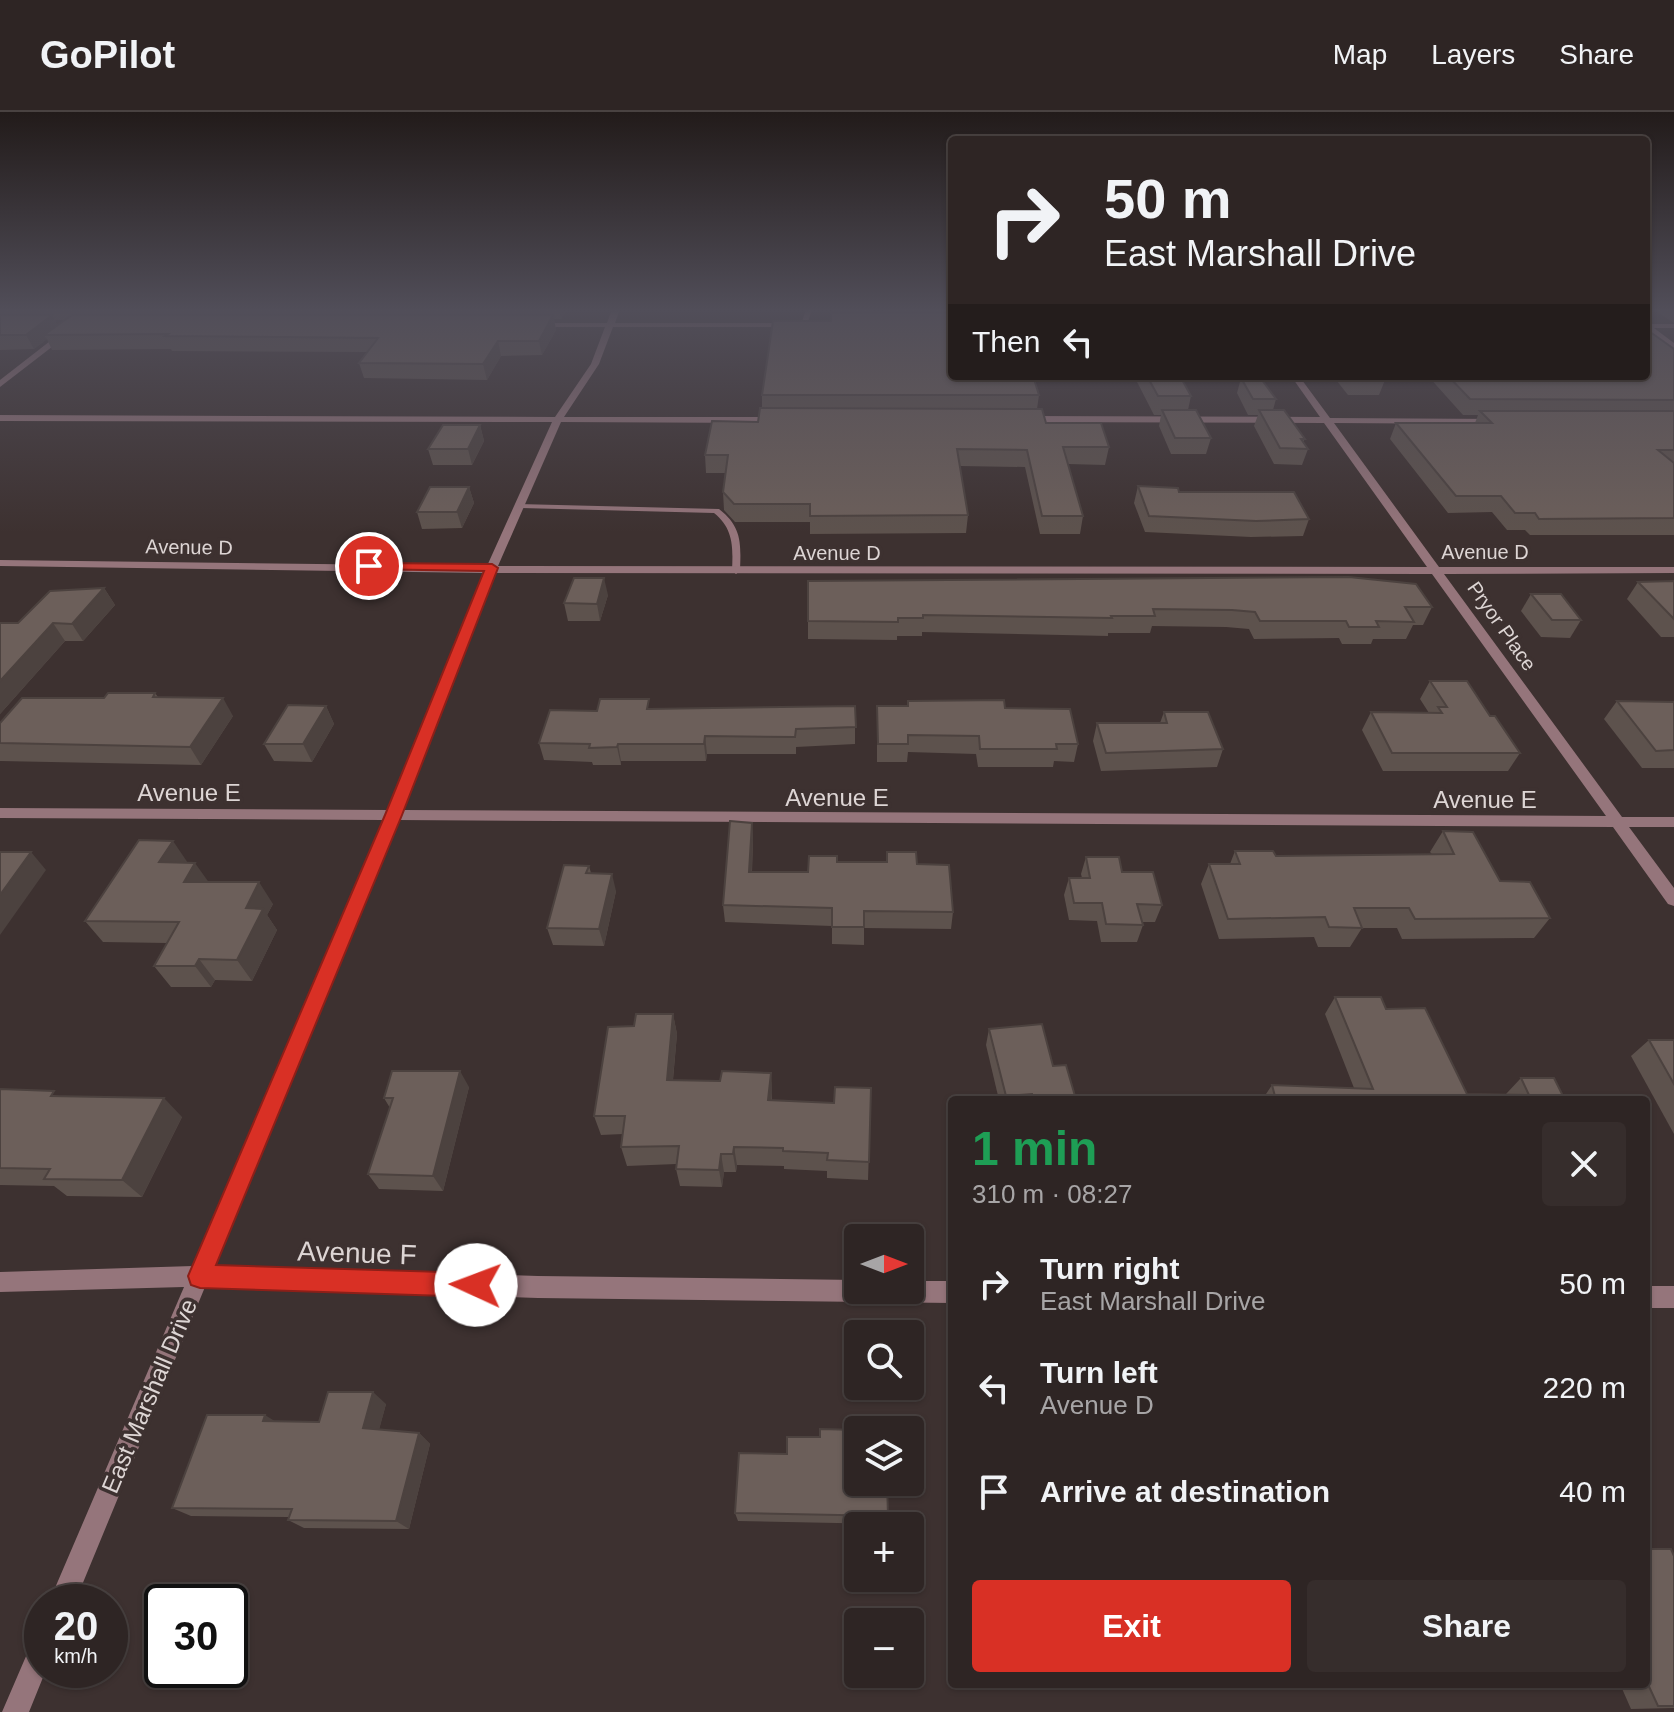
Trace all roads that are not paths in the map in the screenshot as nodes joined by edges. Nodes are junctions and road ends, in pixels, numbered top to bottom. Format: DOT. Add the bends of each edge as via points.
graph roads {
  1 [pos="582,384"];
  2 [pos="1301,384"];
  3 [pos="0,418"];
  4 [pos="558,419"];
  5 [pos="793,420"];
  6 [pos="1011,420"];
  7 [pos="1327,420"];
  8 [pos="1515,421"];
  9 [pos="521,506"];
  10 [pos="0,563"];
  11 [pos="492,568"];
  12 [pos="1438,570"];
  13 [pos="1674,570"];
  14 [pos="736,571"];
  15 [pos="0,813"];
  16 [pos="393,815"];
  17 [pos="1616,821"];
  18 [pos="1674,822"];
  19 [pos="1674,900"];
  20 [pos="200,1276"];
  21 [pos="0,1282"];
  22 [pos="948,1292"];
  23 [pos="1650,1297"];
  24 [pos="1674,1297"];
  25 [pos="70,1584"];
  26 [pos="25,1688"];
  27 [pos="15,1712"];
  1 -- 4 [label="street, East Marshall Drive"];
  2 -- 7 [label="street, Pryor Place"];
  3 -- 4 [label="street"];
  4 -- 5 [label="street"];
  4 -- 9 [label="street, East Marshall Drive"];
  6 -- 7 [label="street"];
  7 -- 8 [label="street"];
  7 -- 12 [label="street, Pryor Place"];
  9 -- 11 [label="street, East Marshall Drive"];
  9 -- 14 [label="lane" via="716,511 730,520 737,534"];
  10 -- 11 [label="street, Avenue D"];
  11 -- 14 [label="street, Avenue D"];
  11 -- 16 [label="street, East Marshall Drive"];
  12 -- 13 [label="street, Avenue D"];
  12 -- 14 [label="street, Avenue D"];
  12 -- 17 [label="street, Pryor Place"];
  15 -- 16 [label="street, Avenue E"];
  16 -- 17 [label="street, Avenue E"];
  16 -- 20 [label="street, East Marshall Drive"];
  17 -- 18 [label="street, Avenue E"];
  17 -- 19 [label="street, Pryor Place"];
  20 -- 21 [label="street, Avenue F"];
  20 -- 22 [label="street, Avenue F"];
  20 -- 25 [label="street, East Marshall Drive"];
  23 -- 24 [label="street"];
  26 -- 27 [label="street"];
}
